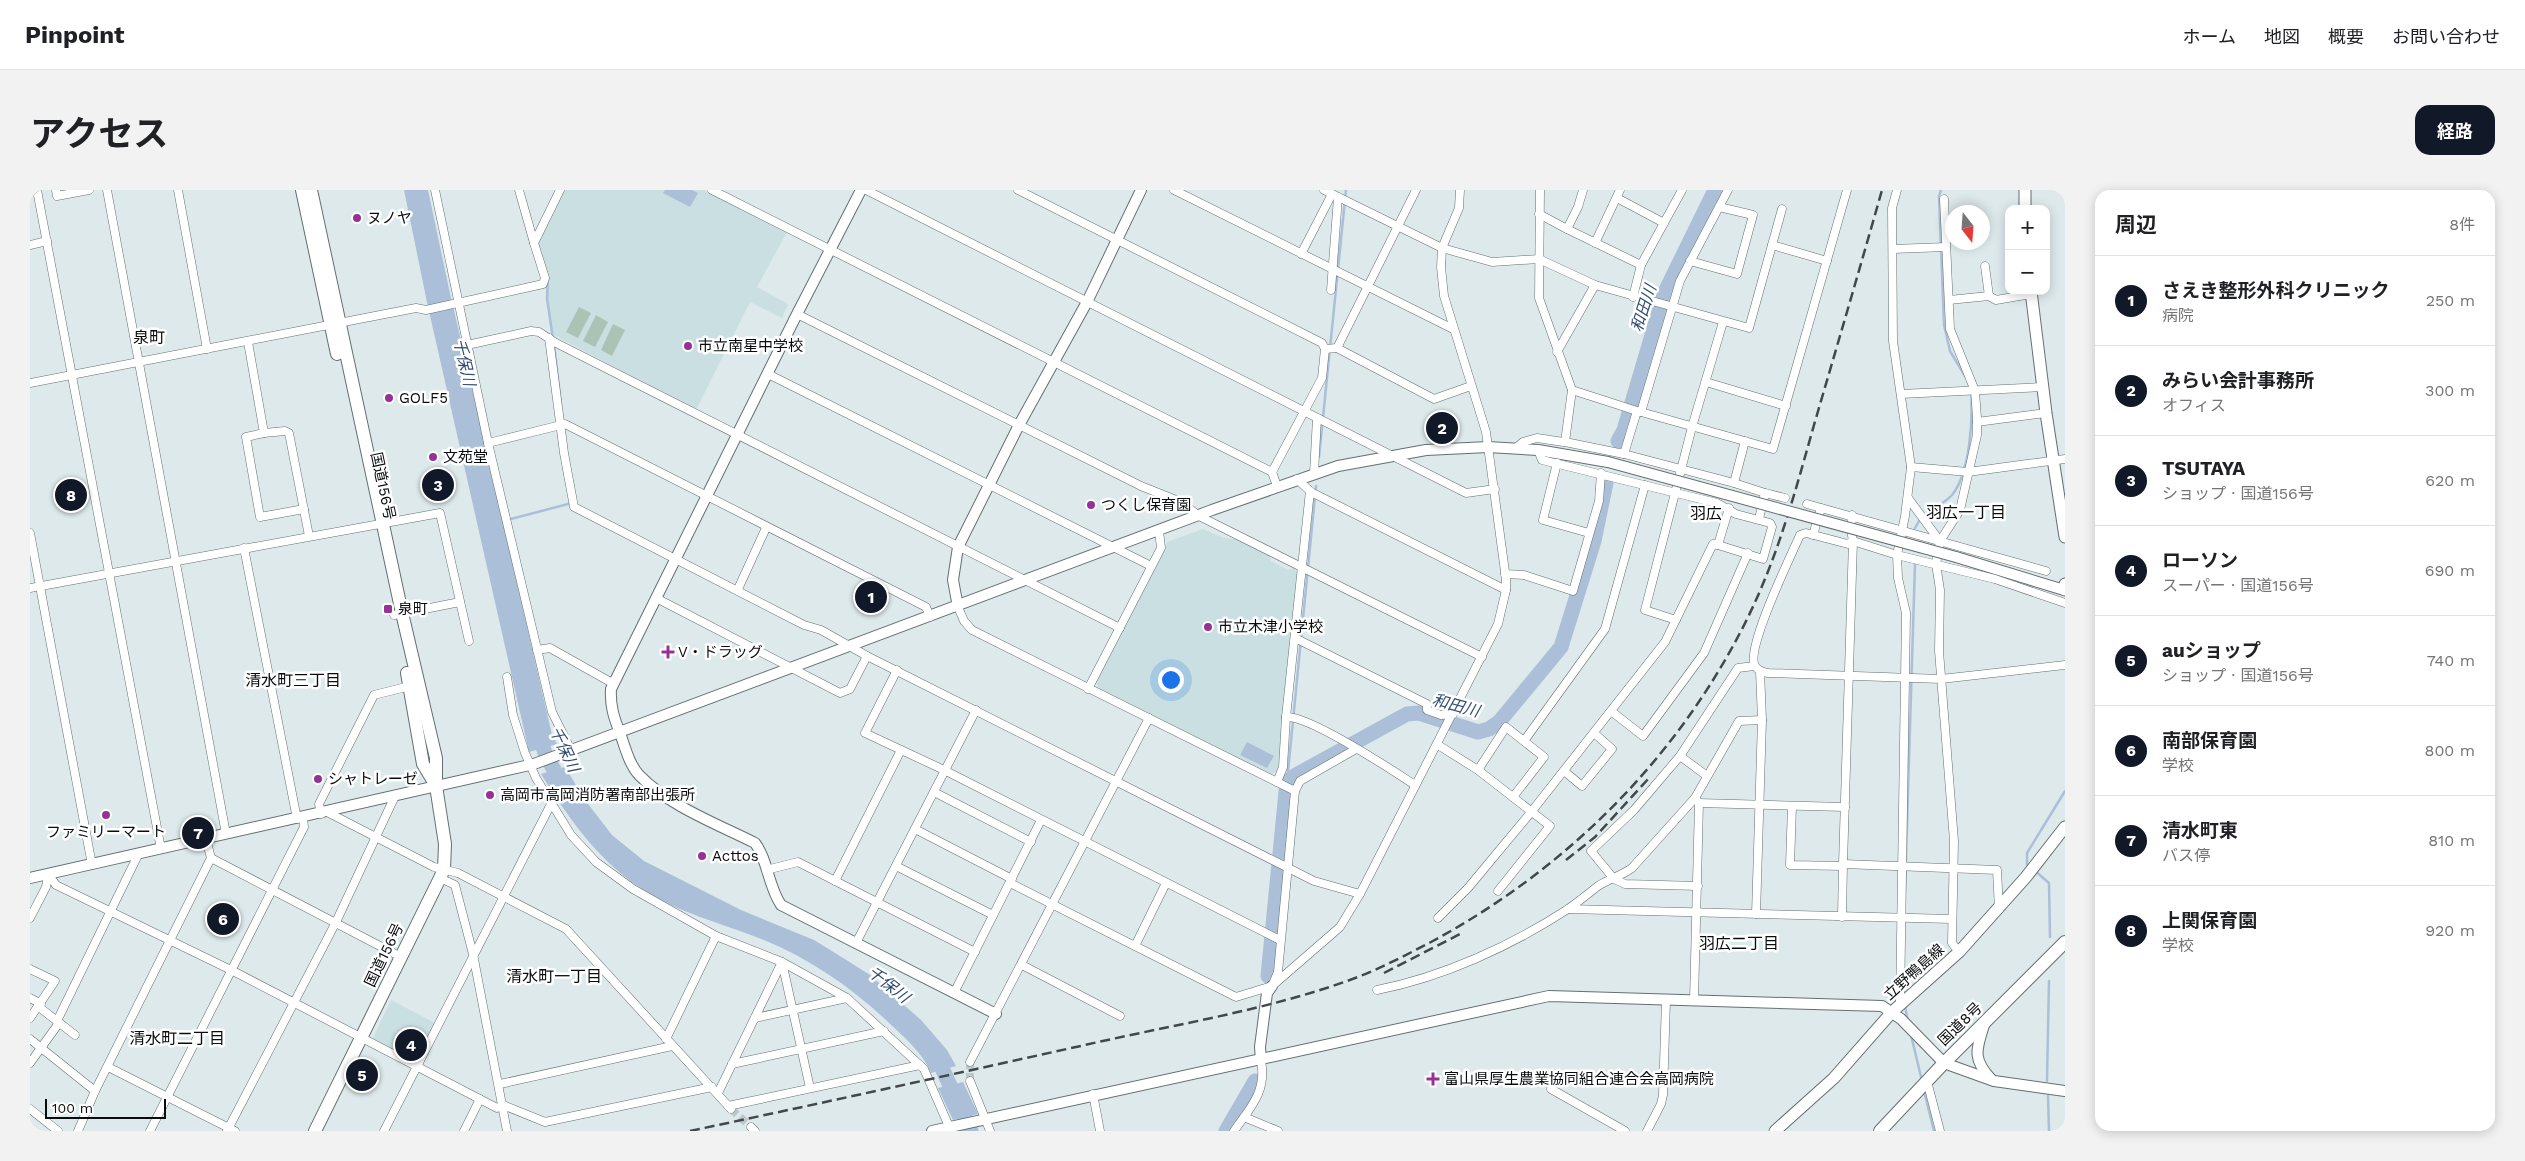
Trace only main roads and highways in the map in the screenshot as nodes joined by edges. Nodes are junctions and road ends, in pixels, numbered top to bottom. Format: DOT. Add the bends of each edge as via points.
graph roads {
  1 [pos="302,190"];
  2 [pos="311,190"];
  3 [pos="2025,190"];
  4 [pos="2025,205"];
  5 [pos="2031,295"];
  6 [pos="335,324"];
  7 [pos="2065,537"];
  8 [pos="398,614"];
  9 [pos="436,786"];
  10 [pos="2065,827"];
  11 [pos="2065,942"];
  12 [pos="315,1131"];
  13 [pos="1775,1131"];
  14 [pos="1880,1131"];
  1 -- 6 [label="highway, 国道156号"];
  2 -- 6 [label="highway, 国道156号"];
  3 -- 4 [label="main road"];
  5 -- 7 [label="main road"];
  6 -- 8 [label="highway, 国道156号"];
  8 -- 9 [label="highway, 国道156号" via="436,758"];
  8 -- 9 [label="highway, 国道156号" via="423,764"];
  9 -- 12 [label="highway, 国道156号" via="445,844 442,874"];
  10 -- 13 [label="main road, 立野鴨島線" via="1999,909 1959,952 1896,1008 1834,1078"];
  11 -- 14 [label="highway, 国道8号"];
}
